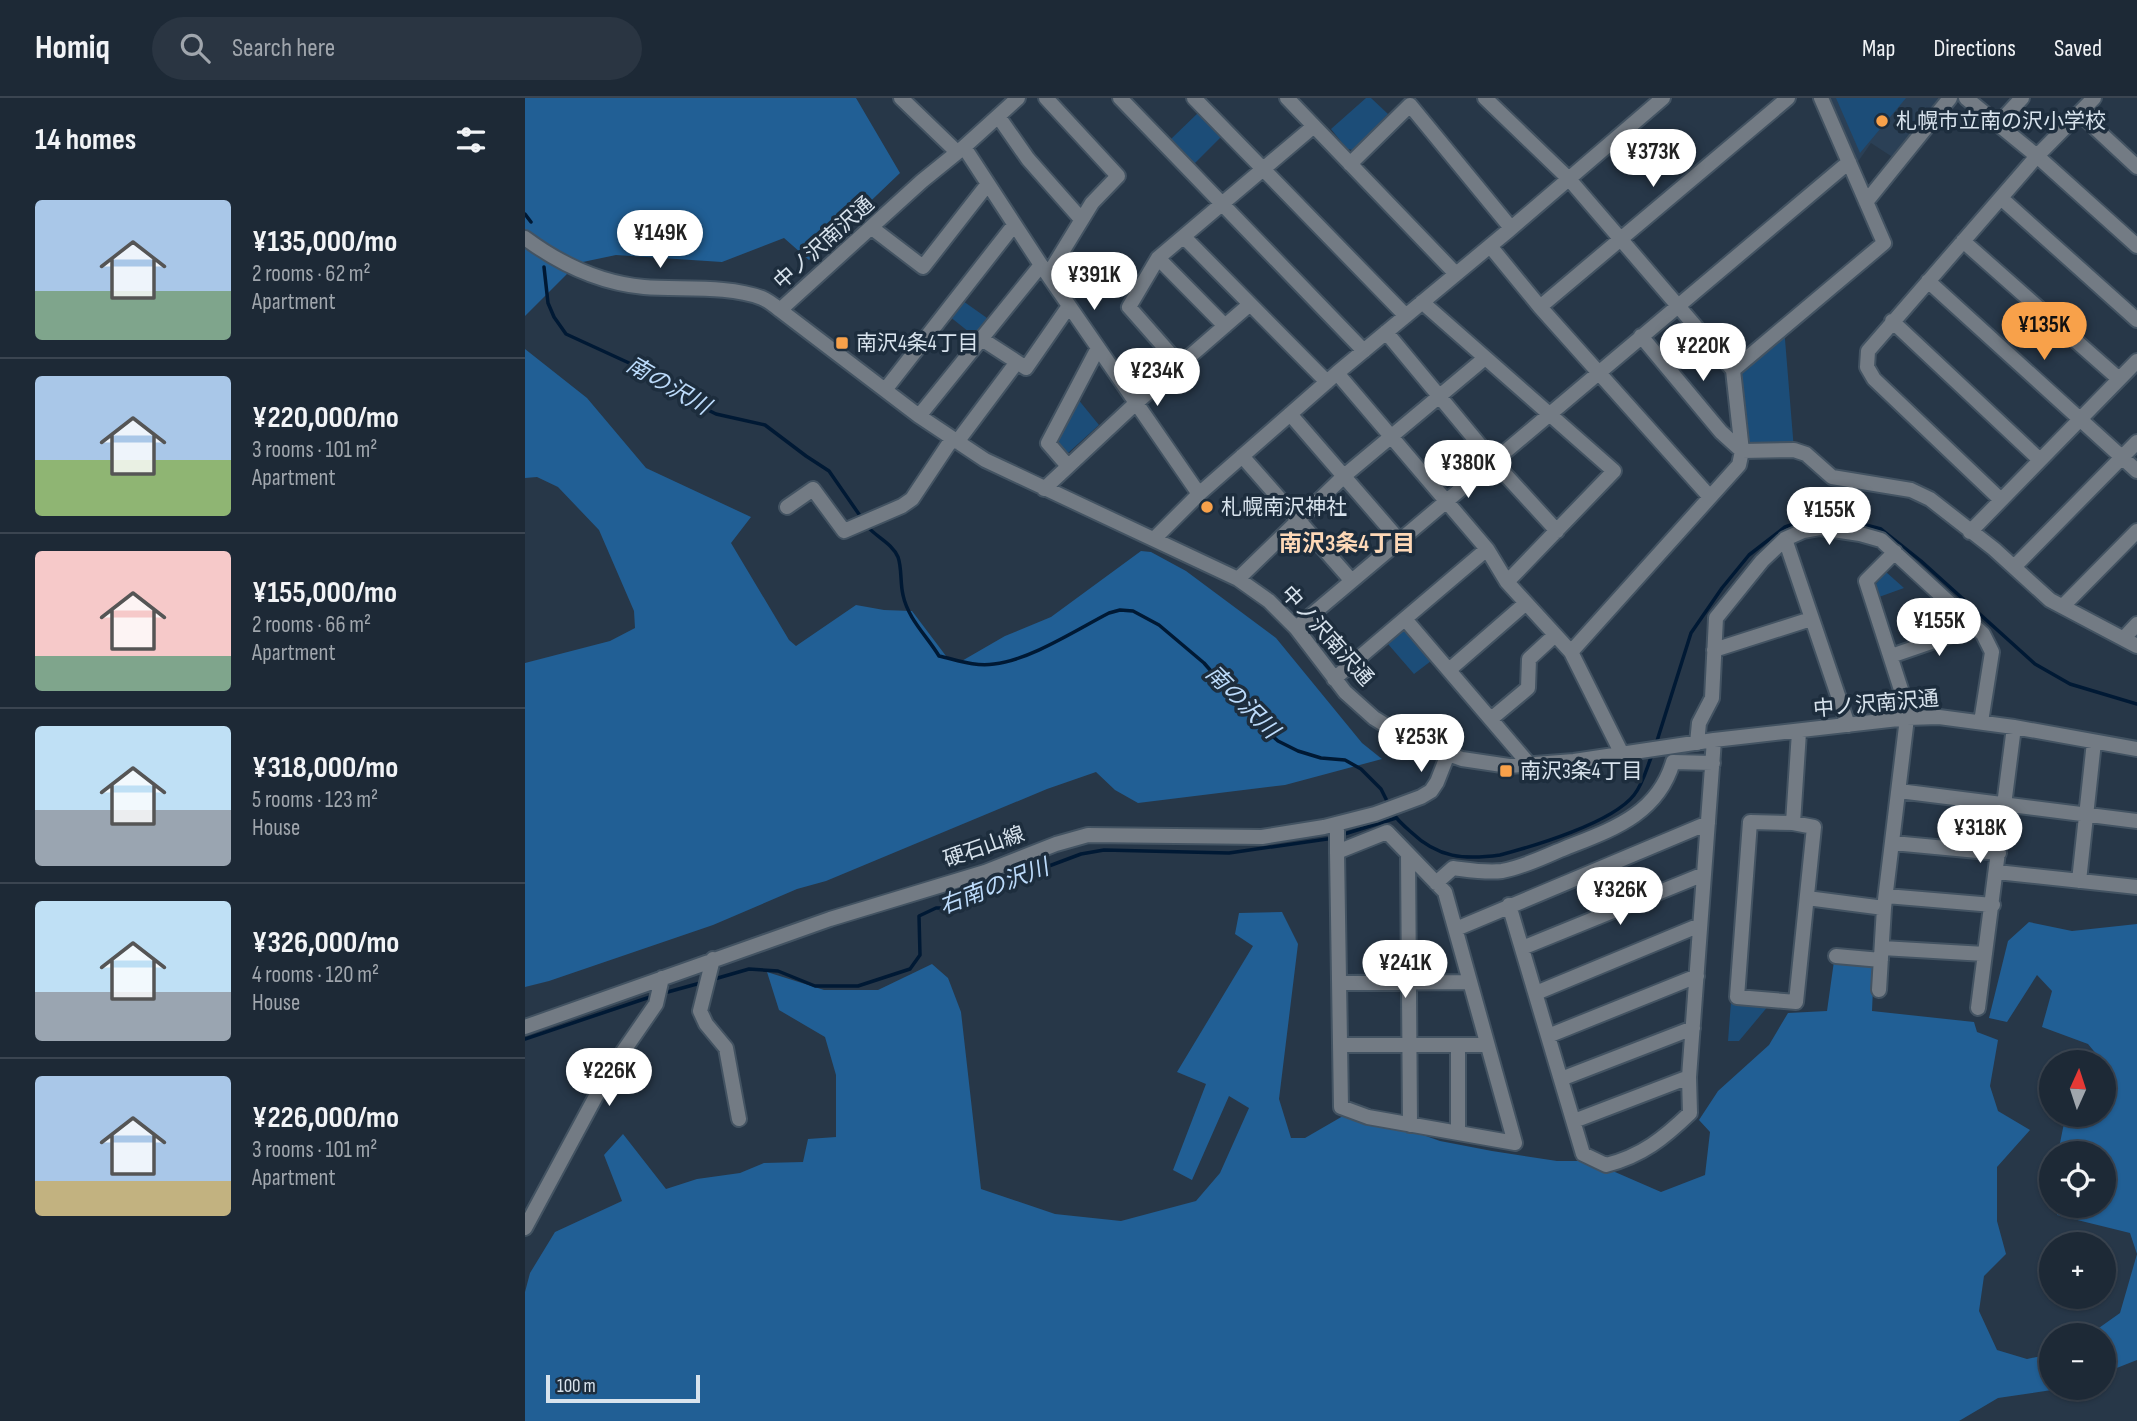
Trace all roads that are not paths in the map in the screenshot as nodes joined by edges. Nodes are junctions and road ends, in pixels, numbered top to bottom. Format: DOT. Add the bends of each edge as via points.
graph roads {
  1 [pos="901,98"];
  2 [pos="1018,98"];
  3 [pos="1046,98"];
  4 [pos="1120,98"];
  5 [pos="1194,98"];
  6 [pos="1287,98"];
  7 [pos="1485,98"];
  8 [pos="1663,98"];
  9 [pos="1788,98"];
  10 [pos="1821,98"];
  11 [pos="1950,98"];
  12 [pos="1965,98"];
  13 [pos="2022,98"];
  14 [pos="2094,98"];
  15 [pos="2079,113"];
  16 [pos="998,116"];
  17 [pos="1998,124"];
  18 [pos="1314,126"];
  19 [pos="961,150"];
  20 [pos="2037,156"];
  21 [pos="1849,162"];
  22 [pos="1350,164"];
  23 [pos="2137,167"];
  24 [pos="1263,169"];
  25 [pos="1569,179"];
  26 [pos="988,185"];
  27 [pos="2001,198"];
  28 [pos="1866,202"];
  29 [pos="1223,204"];
  30 [pos="1081,219"];
  31 [pos="1014,225"];
  32 [pos="872,228"];
  33 [pos="1511,228"];
  34 [pos="1184,237"];
  35 [pos="525,238"];
  36 [pos="1622,238"];
  37 [pos="1963,241"];
  38 [pos="1490,246"];
  39 [pos="2137,246"];
  40 [pos="1158,258"];
  41 [pos="1045,270"];
  42 [pos="1456,274"];
  43 [pos="1928,281"];
  44 [pos="1422,302"];
  45 [pos="1249,305"];
  46 [pos="1678,305"];
  47 [pos="1069,306"];
  48 [pos="1540,307"];
  49 [pos="780,310"];
  50 [pos="1406,316"];
  51 [pos="2137,320"];
  52 [pos="1892,321"];
  53 [pos="1225,326"];
  54 [pos="1386,332"];
  55 [pos="1641,336"];
  56 [pos="980,338"];
  57 [pos="1098,348"];
  58 [pos="1364,351"];
  59 [pos="1485,358"];
  60 [pos="2137,361"];
  61 [pos="1017,362"];
  62 [pos="1180,365"];
  63 [pos="1733,370"];
  64 [pos="1598,373"];
  65 [pos="1332,378"];
  66 [pos="2119,379"];
  67 [pos="885,390"];
  68 [pos="1439,397"];
  69 [pos="1136,403"];
  70 [pos="1290,414"];
  71 [pos="1547,414"];
  72 [pos="919,416"];
  73 [pos="2081,419"];
  74 [pos="1392,436"];
  75 [pos="954,440"];
  76 [pos="2137,442"];
  77 [pos="1742,451"];
  78 [pos="1242,456"];
  79 [pos="2122,457"];
  80 [pos="2040,460"];
  81 [pos="1493,461"];
  82 [pos="1067,465"];
  83 [pos="2137,471"];
  84 [pos="1344,476"];
  85 [pos="1044,489"];
  86 [pos="1199,494"];
  87 [pos="1709,496"];
  88 [pos="1446,500"];
  89 [pos="2001,500"];
  90 [pos="787,507"];
  91 [pos="1298,519"];
  92 [pos="1557,531"];
  93 [pos="2137,531"];
  94 [pos="1970,532"];
  95 [pos="1155,538"];
  96 [pos="1785,539"];
  97 [pos="1399,540"];
  98 [pos="1487,549"];
  99 [pos="1895,552"];
  100 [pos="2014,567"];
  101 [pos="1238,579"];
  102 [pos="1351,580"];
  103 [pos="1507,582"];
  104 [pos="1526,603"];
  105 [pos="2063,606"];
  106 [pos="1405,619"];
  107 [pos="1811,619"];
  108 [pos="2137,624"];
  109 [pos="1975,627"];
  110 [pos="1296,628"];
  111 [pos="1555,635"];
  112 [pos="2131,642"];
  113 [pos="1714,649"];
  114 [pos="1571,652"];
  115 [pos="1891,656"];
  116 [pos="1449,670"];
  117 [pos="1334,679"];
  118 [pos="1907,718"];
  119 [pos="1491,719"];
  120 [pos="1981,722"];
  121 [pos="1848,725"];
  122 [pos="2014,727"];
  123 [pos="1799,732"];
  124 [pos="1714,740"];
  125 [pos="2094,742"];
  126 [pos="1691,743"];
  127 [pos="2137,749"];
  128 [pos="1448,754"];
  129 [pos="1622,754"];
  130 [pos="1713,763"];
  131 [pos="1529,764"];
  132 [pos="1899,791"];
  133 [pos="2005,804"];
  134 [pos="2087,815"];
  135 [pos="2137,821"];
  136 [pos="1708,823"];
  137 [pos="1338,824"];
  138 [pos="1793,824"];
  139 [pos="1893,842"];
  140 [pos="1337,852"];
  141 [pos="1999,853"];
  142 [pos="1408,854"];
  143 [pos="1997,872"];
  144 [pos="1705,874"];
  145 [pos="2079,881"];
  146 [pos="1436,883"];
  147 [pos="2137,887"];
  148 [pos="1807,898"];
  149 [pos="1885,902"];
  150 [pos="1509,905"];
  151 [pos="1993,905"];
  152 [pos="1700,925"];
  153 [pos="1456,929"];
  154 [pos="1522,948"];
  155 [pos="1882,954"];
  156 [pos="1985,954"];
  157 [pos="1836,956"];
  158 [pos="711,965"];
  159 [pos="1697,975"];
  160 [pos="662,978"];
  161 [pos="1470,982"];
  162 [pos="1339,983"];
  163 [pos="1408,983"];
  164 [pos="1879,990"];
  165 [pos="1536,993"];
  166 [pos="1978,1008"];
  167 [pos="525,1027"];
  168 [pos="1693,1028"];
  169 [pos="1549,1036"];
  170 [pos="1340,1045"];
  171 [pos="1409,1045"];
  172 [pos="1458,1045"];
  173 [pos="1487,1045"];
  174 [pos="1689,1077"];
  175 [pos="1562,1079"];
  176 [pos="739,1119"];
  177 [pos="1574,1121"];
  178 [pos="1410,1125"];
  179 [pos="1458,1133"];
  180 [pos="525,1228"];
  1 -- 19 [label="street"];
  2 -- 16 [label="street, 中ノ沢南沢通"];
  3 -- 30 [label="street" via="1118,176"];
  4 -- 29 [label="street"];
  5 -- 24 [label="street"];
  6 -- 18 [label="street"];
  7 -- 25 [label="street"];
  8 -- 25 [label="street"];
  9 -- 36 [label="street"];
  10 -- 21 [label="street"];
  11 -- 28 [label="street"];
  12 -- 17 [label="street"];
  13 -- 17 [label="street"];
  14 -- 15 [label="street"];
  15 -- 20 [label="street"];
  15 -- 23 [label="street"];
  16 -- 19 [label="street, 中ノ沢南沢通"];
  16 -- 30 [label="street" via="1028,159"];
  17 -- 20 [label="street"];
  18 -- 22 [label="street"];
  18 -- 24 [label="street"];
  19 -- 26 [label="street"];
  19 -- 32 [label="street, 中ノ沢南沢通"];
  20 -- 27 [label="street"];
  20 -- 39 [label="street"];
  21 -- 28 [label="street"];
  21 -- 46 [label="street"];
  22 -- 33 [label="street" via="1411,105"];
  22 -- 42 [label="street"];
  24 -- 29 [label="street"];
  24 -- 50 [label="street"];
  25 -- 33 [label="street"];
  25 -- 36 [label="street"];
  26 -- 31 [label="street"];
  26 -- 32 [label="street" via="923,267"];
  27 -- 37 [label="street"];
  27 -- 51 [label="street"];
  28 -- 63 [label="street" via="1884,243"];
  29 -- 34 [label="street"];
  29 -- 58 [label="street"];
  30 -- 41 [label="street"];
  31 -- 41 [label="street"];
  31 -- 67 [label="street"];
  32 -- 49 [label="street, 中ノ沢南沢通"];
  33 -- 38 [label="street"];
  34 -- 40 [label="street"];
  34 -- 45 [label="street"];
  35 -- 49 [label="street" via="589,276 640,287 734,292 764,299"];
  36 -- 46 [label="street"];
  36 -- 48 [label="street"];
  37 -- 43 [label="street"];
  37 -- 66 [label="street"];
  38 -- 42 [label="street"];
  38 -- 48 [label="street"];
  40 -- 53 [label="street"];
  40 -- 62 [label="street" via="1129,307"];
  41 -- 47 [label="street"];
  41 -- 56 [label="street"];
  42 -- 44 [label="street"];
  43 -- 52 [label="street"];
  43 -- 73 [label="street"];
  44 -- 50 [label="street"];
  44 -- 59 [label="street"];
  45 -- 53 [label="street"];
  45 -- 65 [label="street"];
  46 -- 55 [label="street"];
  46 -- 63 [label="street"];
  47 -- 57 [label="street"];
  47 -- 61 [label="street" via="1026,368"];
  48 -- 64 [label="street"];
  49 -- 67 [label="street, 中ノ沢南沢通"];
  50 -- 54 [label="street"];
  52 -- 80 [label="street"];
  52 -- 89 [label="street" via="1868,351 1867,367 1874,379"];
  53 -- 62 [label="street"];
  54 -- 58 [label="street"];
  54 -- 68 [label="street"];
  55 -- 64 [label="street"];
  55 -- 77 [label="street"];
  56 -- 61 [label="street"];
  56 -- 72 [label="street"];
  57 -- 69 [label="street"];
  57 -- 82 [label="street" via="1048,443"];
  58 -- 65 [label="street"];
  59 -- 68 [label="street"];
  59 -- 71 [label="street"];
  60 -- 66 [label="street"];
  61 -- 75 [label="street"];
  62 -- 69 [label="street"];
  63 -- 77 [label="street"];
  64 -- 71 [label="street"];
  64 -- 87 [label="street"];
  65 -- 70 [label="street"];
  65 -- 74 [label="street"];
  66 -- 73 [label="street"];
  67 -- 72 [label="street, 中ノ沢南沢通"];
  68 -- 74 [label="street"];
  68 -- 81 [label="street"];
  69 -- 82 [label="street"];
  69 -- 86 [label="street"];
  70 -- 78 [label="street"];
  70 -- 84 [label="street"];
  71 -- 81 [label="street"];
  71 -- 92 [label="street" via="1614,471"];
  72 -- 75 [label="street, 中ノ沢南沢通"];
  73 -- 79 [label="street"];
  73 -- 80 [label="street"];
  74 -- 84 [label="street"];
  74 -- 88 [label="street"];
  75 -- 85 [label="street, 中ノ沢南沢通"];
  75 -- 90 [label="street" via="912,499 844,531 813,489"];
  76 -- 79 [label="street"];
  77 -- 87 [label="street" via="1739,465"];
  77 -- 94 [label="street" via="1794,450 1806,454 1832,477 1910,490 1930,499"];
  78 -- 86 [label="street"];
  78 -- 91 [label="street"];
  79 -- 83 [label="street"];
  79 -- 100 [label="street"];
  80 -- 89 [label="street"];
  81 -- 88 [label="street"];
  81 -- 92 [label="street"];
  82 -- 85 [label="street"];
  84 -- 91 [label="street"];
  84 -- 97 [label="street"];
  85 -- 95 [label="street, 中ノ沢南沢通"];
  86 -- 95 [label="street"];
  87 -- 114 [label="street"];
  88 -- 97 [label="street"];
  88 -- 98 [label="street"];
  89 -- 94 [label="street"];
  91 -- 101 [label="street"];
  91 -- 102 [label="street"];
  92 -- 103 [label="street"];
  93 -- 105 [label="street"];
  94 -- 100 [label="street"];
  95 -- 101 [label="street, 中ノ沢南沢通"];
  96 -- 99 [label="street" via="1821,528 1881,540"];
  96 -- 107 [label="street"];
  96 -- 113 [label="street" via="1716,618"];
  97 -- 102 [label="street"];
  98 -- 103 [label="street"];
  98 -- 106 [label="street"];
  99 -- 109 [label="street"];
  99 -- 115 [label="street" via="1866,581"];
  100 -- 105 [label="street"];
  101 -- 110 [label="street, 中ノ沢南沢通"];
  102 -- 110 [label="street"];
  103 -- 104 [label="street"];
  104 -- 111 [label="street"];
  104 -- 116 [label="street"];
  105 -- 112 [label="street"];
  106 -- 116 [label="street"];
  106 -- 117 [label="street"];
  107 -- 113 [label="street"];
  107 -- 121 [label="street"];
  108 -- 112 [label="street"];
  109 -- 115 [label="street"];
  109 -- 120 [label="street" via="1992,653"];
  110 -- 117 [label="street, 中ノ沢南沢通"];
  111 -- 114 [label="street"];
  111 -- 119 [label="street" via="1529,659 1528,688"];
  113 -- 126 [label="street" via="1712,698"];
  114 -- 129 [label="street"];
  115 -- 118 [label="street"];
  116 -- 119 [label="street"];
  117 -- 128 [label="street, 中ノ沢南沢通" via="1374,718"];
  118 -- 120 [label="street, 中ノ沢南沢通"];
  118 -- 121 [label="street, 中ノ沢南沢通"];
  118 -- 132 [label="street"];
  119 -- 131 [label="street"];
  120 -- 122 [label="street, 中ノ沢南沢通"];
  121 -- 123 [label="street, 中ノ沢南沢通"];
  122 -- 125 [label="street, 中ノ沢南沢通"];
  122 -- 133 [label="street"];
  123 -- 124 [label="street, 中ノ沢南沢通"];
  123 -- 138 [label="street"];
  124 -- 126 [label="street, 中ノ沢南沢通"];
  124 -- 130 [label="street"];
  125 -- 127 [label="street, 中ノ沢南沢通"];
  125 -- 134 [label="street"];
  126 -- 129 [label="street, 中ノ沢南沢通"];
  128 -- 131 [label="street, 中ノ沢南沢通" via="1509,766"];
  128 -- 137 [label="street, 硬石山線" via="1437,782 1421,797"];
  129 -- 131 [label="street, 中ノ沢南沢通"];
  130 -- 136 [label="street"];
  130 -- 146 [label="street" via="1673,762 1654,799 1626,823 1524,866 1500,871 1453,868"];
  132 -- 133 [label="street"];
  132 -- 139 [label="street"];
  133 -- 134 [label="street"];
  133 -- 141 [label="street"];
  134 -- 135 [label="street"];
  134 -- 145 [label="street"];
  136 -- 144 [label="street"];
  136 -- 150 [label="street"];
  137 -- 140 [label="street"];
  137 -- 158 [label="street, 硬石山線" via="1262,837 1087,835 830,919"];
  138 -- 148 [label="street" via="1814,827"];
  138 -- 148 [label="street" via="1750,822 1737,997 1796,1002"];
  139 -- 141 [label="street"];
  139 -- 149 [label="street"];
  140 -- 142 [label="street" via="1387,832"];
  140 -- 162 [label="street"];
  141 -- 143 [label="street"];
  142 -- 146 [label="street"];
  142 -- 163 [label="street"];
  143 -- 145 [label="street"];
  143 -- 151 [label="street"];
  144 -- 152 [label="street"];
  144 -- 154 [label="street"];
  145 -- 147 [label="street"];
  146 -- 153 [label="street" via="1445,892"];
  148 -- 149 [label="street"];
  149 -- 151 [label="street"];
  149 -- 155 [label="street"];
  150 -- 153 [label="street"];
  150 -- 154 [label="street"];
  151 -- 156 [label="street"];
  152 -- 159 [label="street"];
  152 -- 165 [label="street"];
  153 -- 161 [label="street"];
  154 -- 165 [label="street"];
  155 -- 156 [label="street"];
  155 -- 157 [label="street"];
  155 -- 164 [label="street"];
  156 -- 166 [label="street"];
  158 -- 160 [label="street, 硬石山線"];
  158 -- 176 [label="street" via="700,1011 726,1048"];
  159 -- 168 [label="street"];
  159 -- 169 [label="street"];
  160 -- 167 [label="street, 硬石山線"];
  160 -- 180 [label="street" via="656,1004 609,1072"];
  161 -- 163 [label="street"];
  161 -- 173 [label="street"];
  162 -- 163 [label="street"];
  162 -- 170 [label="street"];
  163 -- 171 [label="street"];
  165 -- 169 [label="street"];
  168 -- 174 [label="street"];
  168 -- 175 [label="street"];
  169 -- 175 [label="street"];
  170 -- 171 [label="street"];
  170 -- 178 [label="street" via="1341,1107"];
  171 -- 172 [label="street"];
  171 -- 178 [label="street"];
  172 -- 173 [label="street"];
  172 -- 179 [label="street"];
  173 -- 179 [label="street" via="1515,1143"];
  174 -- 177 [label="street"];
  174 -- 177 [label="street" via="1690,1113 1664,1138 1628,1160 1606,1165 1583,1154"];
  175 -- 177 [label="street"];
  178 -- 179 [label="street"];
}
